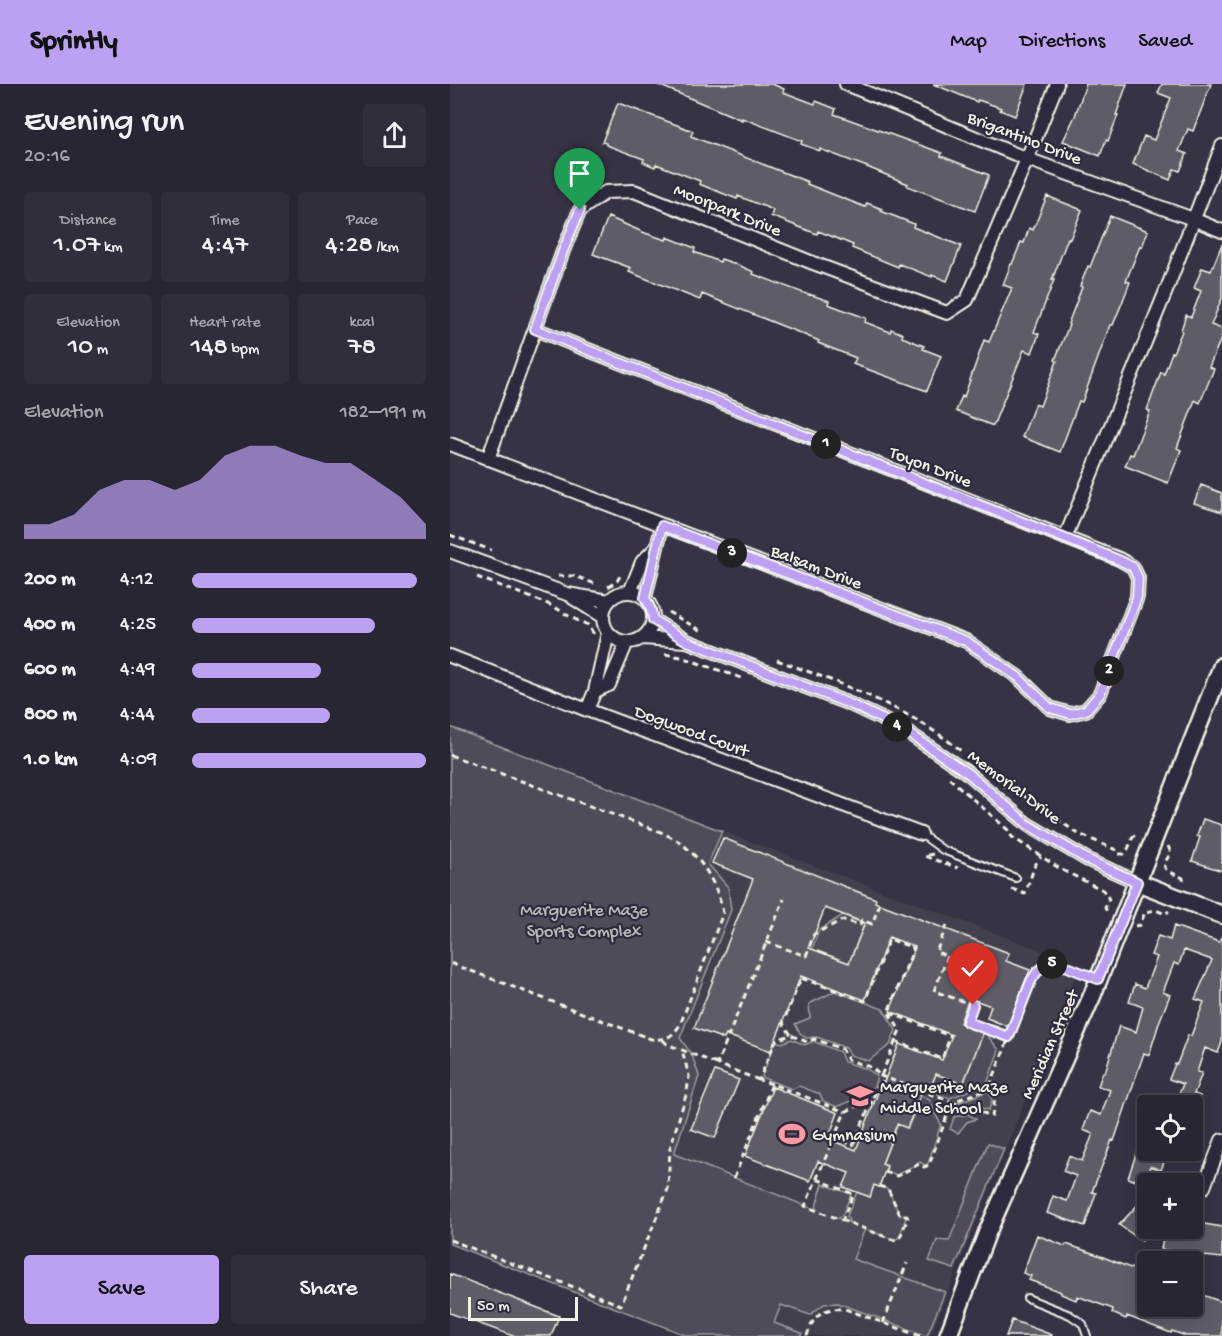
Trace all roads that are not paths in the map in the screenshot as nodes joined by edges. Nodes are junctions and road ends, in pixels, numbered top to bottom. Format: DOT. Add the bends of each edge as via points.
graph roads {
  1 [pos="846,84"];
  2 [pos="1057,84"];
  3 [pos="1222,146"];
  4 [pos="1027,159"];
  5 [pos="1193,219"];
  6 [pos="1222,231"];
  7 [pos="535,329"];
  8 [pos="450,444"];
  9 [pos="488,459"];
  10 [pos="662,526"];
  11 [pos="1065,538"];
  12 [pos="657,546"];
  13 [pos="450,551"];
  14 [pos="630,592"];
  15 [pos="567,594"];
  16 [pos="645,598"];
  17 [pos="609,601"];
  18 [pos="603,617"];
  19 [pos="653,620"];
  20 [pos="608,633"];
  21 [pos="643,638"];
  22 [pos="687,641"];
  23 [pos="627,642"];
  24 [pos="450,656"];
  25 [pos="1222,666"];
  26 [pos="596,691"];
  27 [pos="1050,708"];
  28 [pos="587,710"];
  29 [pos="921,834"];
  30 [pos="1016,878"];
  31 [pos="1137,882"];
  32 [pos="1222,915"];
  33 [pos="1222,1140"];
  34 [pos="1204,1187"];
  35 [pos="1028,1298"];
  36 [pos="948,1336"];
  37 [pos="1087,1336"];
  1 -- 4 [label="street, Brigantino Drive"];
  2 -- 4 [label="street"];
  3 -- 5 [label="street"];
  4 -- 5 [label="street, Brigantino Drive"];
  4 -- 7 [label="street, Moorpark Drive" via="967,300 947,314 634,191 606,192 580,210"];
  5 -- 6 [label="street, Brigantino Drive"];
  5 -- 11 [label="street"];
  7 -- 9 [label="street, Moorpark Drive"];
  7 -- 11 [label="street, Toyon Drive"];
  8 -- 9 [label="street, Balsam Drive"];
  9 -- 10 [label="street, Balsam Drive"];
  10 -- 12 [label="street"];
  10 -- 27 [label="street, Balsam Drive" via="966,641 1018,677"];
  11 -- 27 [label="street, Toyon Drive" via="1133,567 1138,578 1137,597 1100,694 1086,710 1070,714"];
  12 -- 14 [label="street" via="642,562"];
  12 -- 16 [label="street"];
  13 -- 15 [label="street"];
  14 -- 16 [label="street"];
  14 -- 17 [label="street"];
  15 -- 17 [label="street"];
  15 -- 18 [label="street"];
  16 -- 19 [label="street"];
  17 -- 18 [label="street"];
  18 -- 20 [label="street"];
  19 -- 21 [label="street"];
  19 -- 22 [label="street"];
  20 -- 23 [label="street"];
  20 -- 26 [label="street"];
  21 -- 22 [label="street"];
  21 -- 23 [label="street"];
  22 -- 31 [label="street, Memorial Drive" via="901,728 969,774 1027,824 1088,860"];
  23 -- 26 [label="street" via="609,685"];
  24 -- 28 [label="street, Dogwood Court"];
  25 -- 31 [label="street, Meridian Street"];
  26 -- 28 [label="street"];
  28 -- 29 [label="street, Dogwood Court"];
  29 -- 30 [label="lane" via="943,850"];
  31 -- 32 [label="street, Memorial Drive"];
  31 -- 36 [label="street, Meridian Street" via="987,1233"];
  33 -- 34 [label="street"];
  35 -- 37 [label="lane" via="1070,1315 1083,1324"];
}
